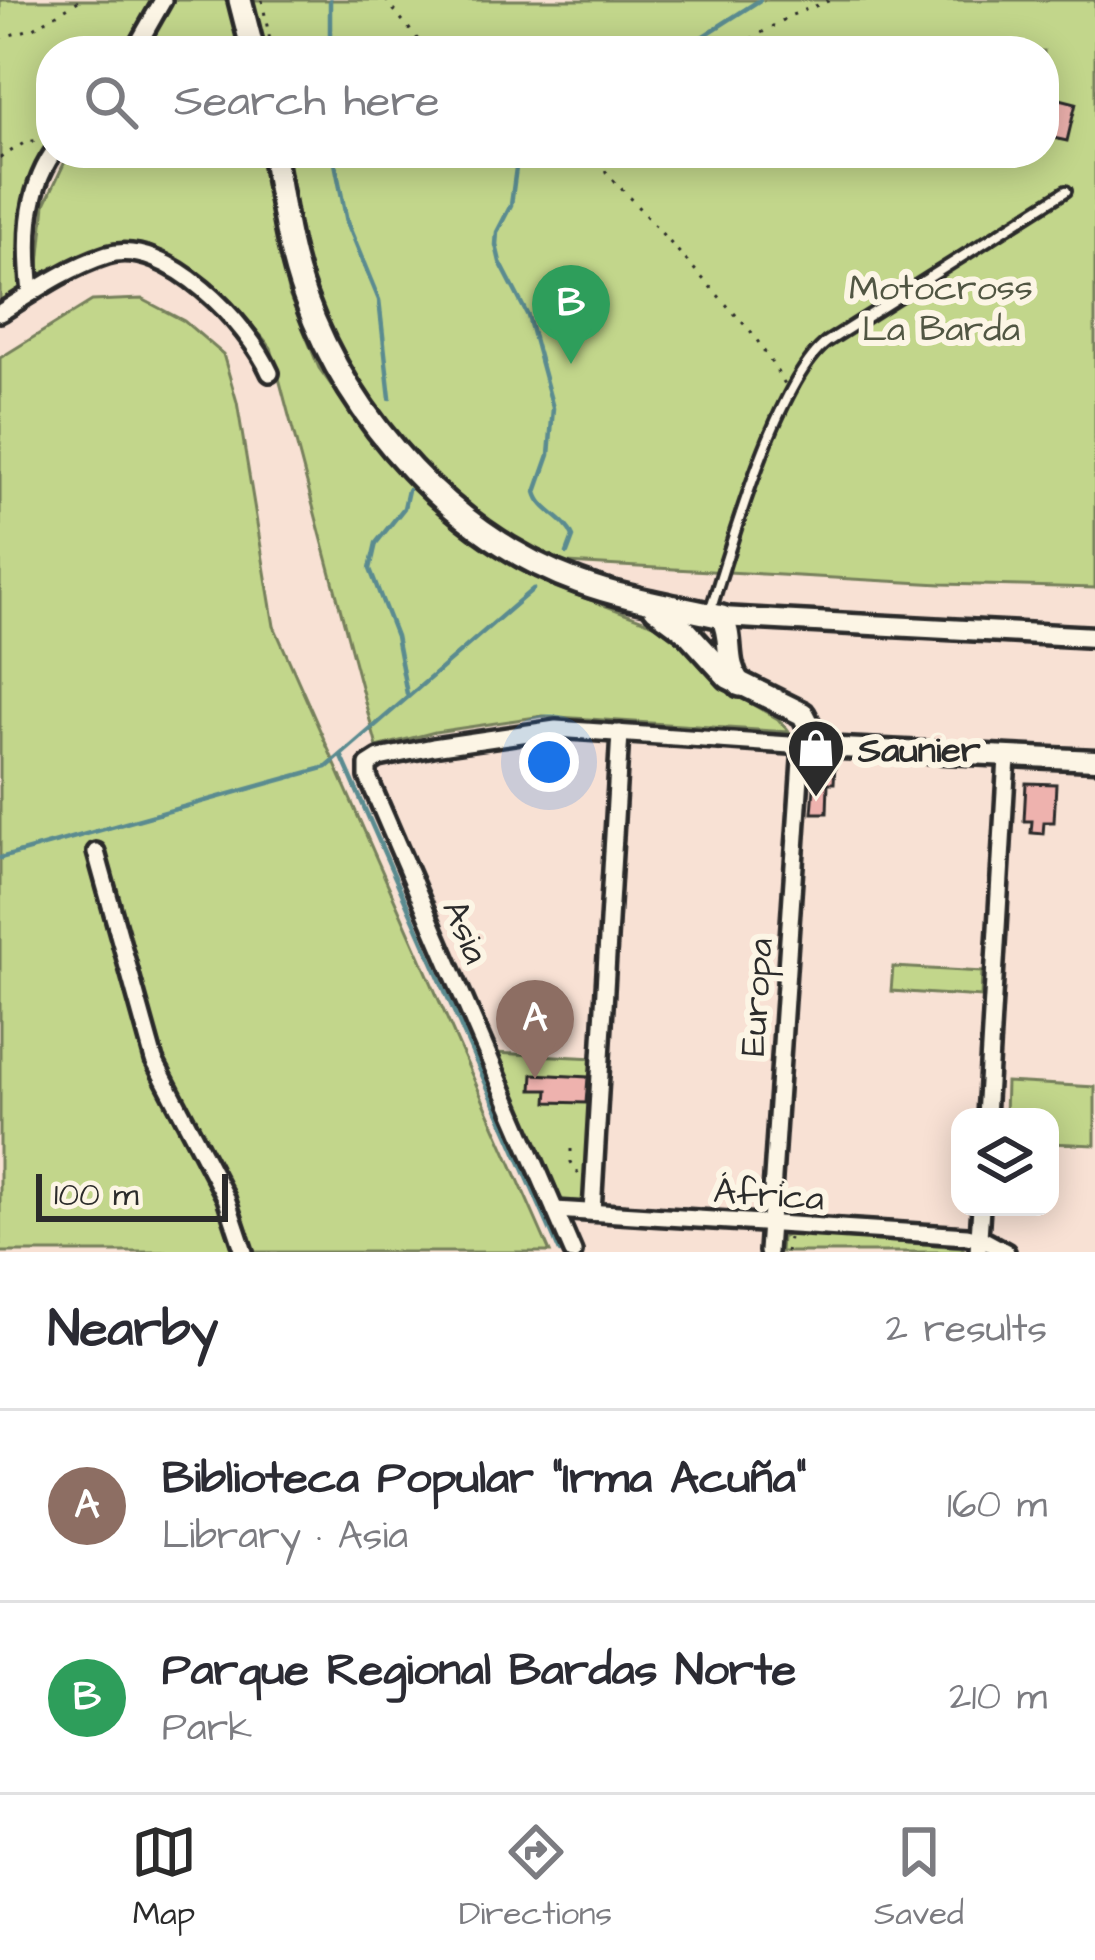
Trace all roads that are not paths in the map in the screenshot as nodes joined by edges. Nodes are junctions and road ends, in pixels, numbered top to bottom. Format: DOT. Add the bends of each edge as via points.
graph roads {
  1 [pos="163,0"];
  2 [pos="240,0"];
  3 [pos="143,36"];
  4 [pos="249,36"];
  5 [pos="42,168"];
  6 [pos="276,168"];
  7 [pos="1066,191"];
  8 [pos="31,293"];
  9 [pos="0,313"];
  10 [pos="270,374"];
  11 [pos="644,601"];
  12 [pos="716,616"];
  13 [pos="1095,637"];
  14 [pos="740,685"];
  15 [pos="620,733"];
  16 [pos="811,747"];
  17 [pos="1007,757"];
  18 [pos="1095,760"];
  19 [pos="96,852"];
  20 [pos="987,1108"];
  21 [pos="555,1210"];
  22 [pos="592,1212"];
  23 [pos="770,1224"];
  24 [pos="978,1245"];
  25 [pos="244,1252"];
  26 [pos="573,1252"];
  27 [pos="768,1252"];
  28 [pos="1006,1252"];
  1 -- 3 [label="street"];
  2 -- 4 [label="main road"];
  5 -- 8 [label="street" via="30,208"];
  6 -- 11 [label="main road" via="305,297 338,369 383,435 493,536 573,580"];
  7 -- 12 [label="lane" via="806,361 742,509"];
  8 -- 9 [label="street"];
  8 -- 10 [label="street" via="110,254 142,255 218,303 259,348"];
  11 -- 12 [label="main road"];
  11 -- 14 [label="main road"];
  12 -- 13 [label="street"];
  12 -- 14 [label="main road" via="728,631 728,664"];
  14 -- 16 [label="main road" via="803,714"];
  15 -- 16 [label="street"];
  15 -- 21 [label="street, Asia" via="542,730 368,765"];
  15 -- 22 [label="street"];
  16 -- 17 [label="street"];
  16 -- 23 [label="street, Europa"];
  17 -- 18 [label="street"];
  17 -- 20 [label="street"];
  19 -- 25 [label="street" via="154,1060 226,1198"];
  21 -- 22 [label="street, África"];
  21 -- 26 [label="street, Asia"];
  22 -- 23 [label="street, África"];
  23 -- 24 [label="street, África"];
  23 -- 27 [label="street, Europa"];
  24 -- 28 [label="street"];
}
